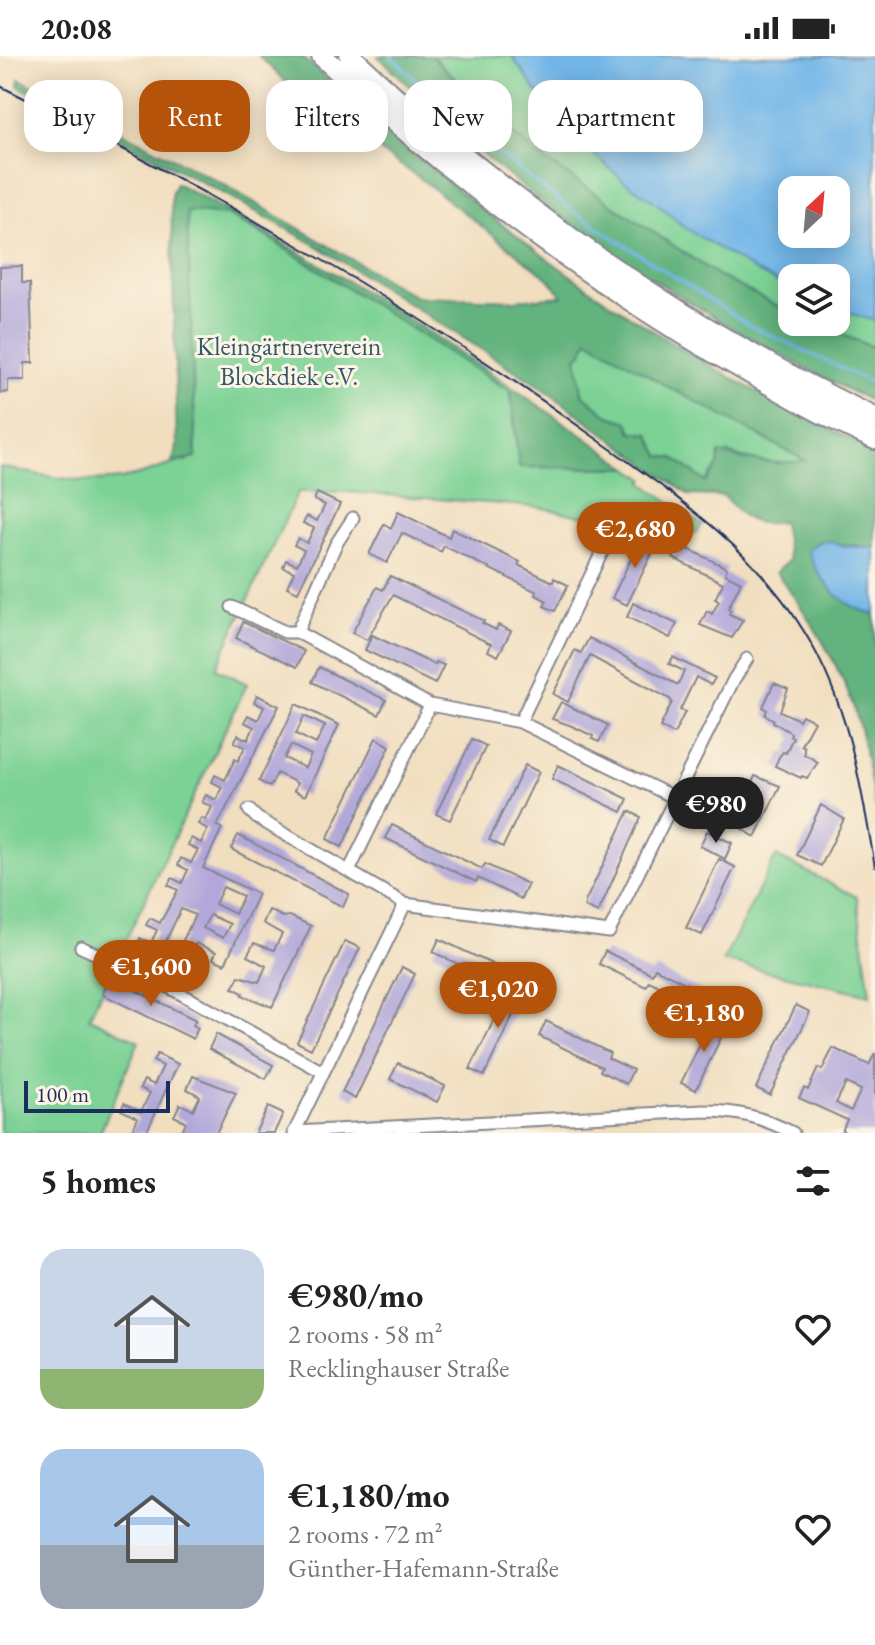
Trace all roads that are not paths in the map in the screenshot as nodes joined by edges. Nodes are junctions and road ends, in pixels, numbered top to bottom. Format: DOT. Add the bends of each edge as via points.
graph roads {
  1 [pos="322,56"];
  2 [pos="350,56"];
  3 [pos="875,418"];
  4 [pos="875,439"];
  5 [pos="353,518"];
  6 [pos="617,539"];
  7 [pos="232,607"];
  8 [pos="297,632"];
  9 [pos="747,659"];
  10 [pos="430,705"];
  11 [pos="520,722"];
  12 [pos="675,798"];
  13 [pos="249,810"];
  14 [pos="349,871"];
  15 [pos="405,904"];
  16 [pos="81,947"];
  17 [pos="323,1072"];
  18 [pos="294,1133"];
  19 [pos="793,1133"];
  1 -- 4 [label="highway" via="438,158 585,270 708,350"];
  2 -- 3 [label="highway" via="449,143 601,258 715,331"];
  5 -- 8 [label="street"];
  6 -- 11 [label="street" via="606,544"];
  7 -- 8 [label="street" via="285,632"];
  8 -- 10 [label="street"];
  9 -- 12 [label="street"];
  10 -- 11 [label="street"];
  10 -- 14 [label="street"];
  11 -- 12 [label="street"];
  12 -- 15 [label="street" via="609,932"];
  13 -- 14 [label="street"];
  14 -- 15 [label="street"];
  15 -- 17 [label="street"];
  16 -- 17 [label="street" via="165,985"];
  17 -- 18 [label="street"];
  18 -- 19 [label="street" via="719,1111 751,1115"];
}
